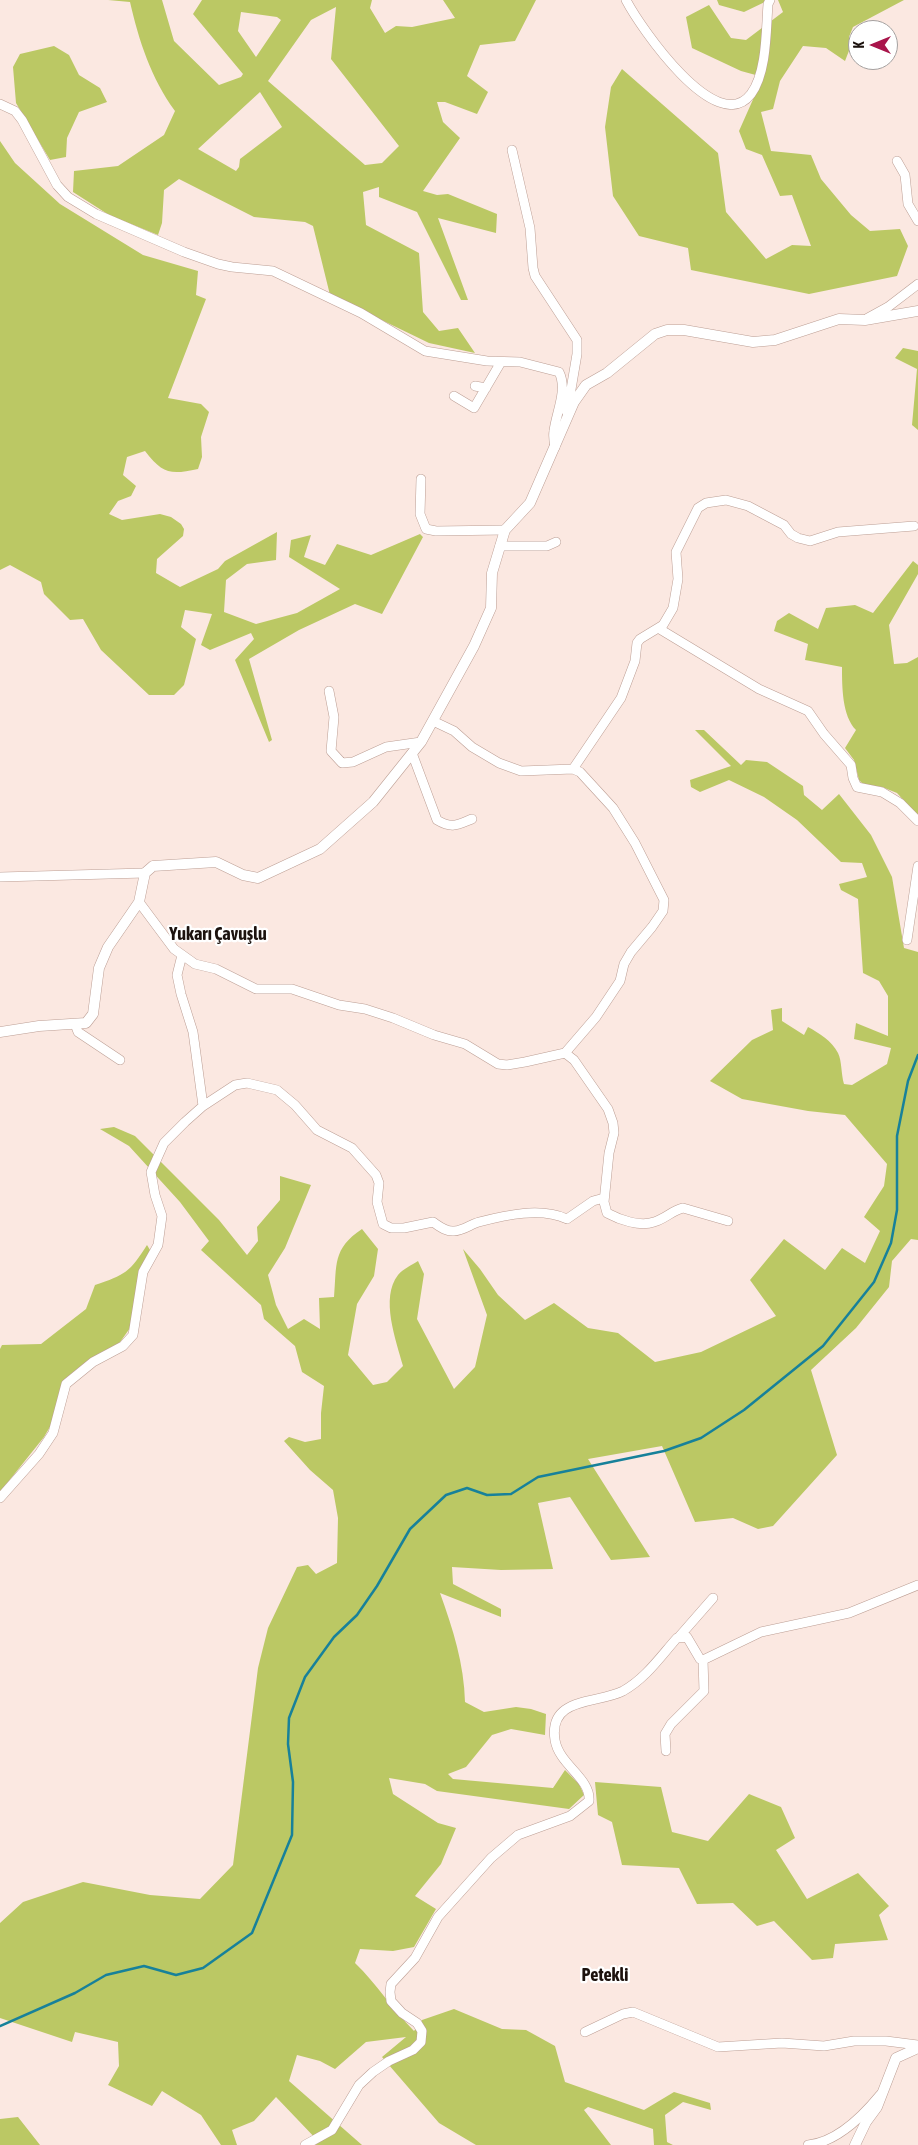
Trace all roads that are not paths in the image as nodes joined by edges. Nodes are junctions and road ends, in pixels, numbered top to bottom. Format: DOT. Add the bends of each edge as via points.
graph roads {
  1 [pos="626,0"];
  2 [pos="770,0"];
  3 [pos="0,104"];
  4 [pos="512,150"];
  5 [pos="897,161"];
  6 [pos="918,221"];
  7 [pos="918,284"];
  8 [pos="918,311"];
  9 [pos="865,320"];
  10 [pos="501,362"];
  11 [pos="475,386"];
  12 [pos="486,388"];
  13 [pos="454,396"];
  14 [pos="564,425"];
  15 [pos="555,447"];
  16 [pos="422,478"];
  17 [pos="914,526"];
  18 [pos="506,530"];
  19 [pos="556,542"];
  20 [pos="500,546"];
  21 [pos="658,628"];
  22 [pos="329,691"];
  23 [pos="433,721"];
  24 [pos="421,742"];
  25 [pos="412,752"];
  26 [pos="573,769"];
  27 [pos="472,819"];
  28 [pos="918,821"];
  29 [pos="918,866"];
  30 [pos="145,873"];
  31 [pos="0,877"];
  32 [pos="139,902"];
  33 [pos="907,940"];
  34 [pos="182,954"];
  35 [pos="75,1024"];
  36 [pos="0,1032"];
  37 [pos="565,1053"];
  38 [pos="120,1060"];
  39 [pos="203,1106"];
  40 [pos="604,1198"];
  41 [pos="728,1221"];
  42 [pos="0,1498"];
  43 [pos="918,1585"];
  44 [pos="713,1598"];
  45 [pos="677,1638"];
  46 [pos="703,1660"];
  47 [pos="666,1751"];
  48 [pos="585,2032"];
  49 [pos="918,2046"];
  50 [pos="883,2091"];
  51 [pos="305,2145"];
  52 [pos="808,2145"];
  53 [pos="855,2145"];
  1 -- 2 [label="street" via="637,21 665,56 703,94 726,105 740,104 751,93 764,61"];
  3 -- 10 [label="street" via="15,111 22,120 57,185 68,197 96,214 218,264 273,271 361,313 425,351"];
  4 -- 14 [label="street" via="530,228 535,276 577,340"];
  5 -- 6 [label="street" via="905,175 908,204"];
  7 -- 9 [label="street"];
  8 -- 9 [label="street"];
  9 -- 14 [label="street" via="839,319 776,340 753,342 684,330 655,334 607,373 586,385"];
  10 -- 12 [label="street"];
  10 -- 15 [label="street" via="520,362 559,372 563,390 553,433"];
  11 -- 12 [label="street"];
  12 -- 13 [label="street" via="474,408"];
  14 -- 15 [label="street"];
  15 -- 18 [label="street" via="530,503"];
  16 -- 18 [label="street" via="420,514 426,528 436,531"];
  17 -- 21 [label="street" via="838,532 810,541 798,538 784,525 748,506 726,500 706,503 698,508 680,541 676,552 678,578 673,608"];
  18 -- 20 [label="street"];
  19 -- 20 [label="street" via="538,546"];
  20 -- 23 [label="street" via="492,573 491,608"];
  21 -- 26 [label="street" via="637,643 620,698"];
  21 -- 28 [label="street" via="759,689 808,711 851,766 857,787 882,792 900,803"];
  22 -- 24 [label="street" via="334,717 331,751 342,763 353,762 386,747"];
  23 -- 24 [label="street"];
  23 -- 26 [label="street" via="454,731 498,763 521,771"];
  24 -- 25 [label="street"];
  25 -- 27 [label="street" via="437,820 447,826 455,826"];
  25 -- 30 [label="street" via="373,802 320,849 286,866 258,878 243,875 216,862 153,866"];
  26 -- 37 [label="street" via="580,772 612,808 664,900 663,911 624,964 620,981 596,1018"];
  29 -- 33 [label="street"];
  30 -- 31 [label="street"];
  30 -- 32 [label="street"];
  32 -- 34 [label="street"];
  32 -- 35 [label="street" via="108,947 99,968 93,1014 86,1023"];
  34 -- 37 [label="street" via="195,964 216,969 256,989 292,990 393,1018 434,1036 465,1044 498,1064 516,1064"];
  34 -- 39 [label="street" via="178,975 193,1032"];
  35 -- 36 [label="street"];
  35 -- 38 [label="street" via="78,1032"];
  37 -- 40 [label="street" via="574,1060 608,1109 613,1123"];
  39 -- 40 [label="street" via="234,1085 247,1083 276,1090 295,1105 317,1130 352,1148 376,1175 379,1183 377,1202 384,1224 391,1228 433,1222 453,1232 477,1222 530,1213 547,1213 567,1219"];
  39 -- 42 [label="street" via="164,1143 151,1172 162,1216 158,1245 143,1272 133,1334 123,1346 93,1362 66,1384 52,1433 39,1454"];
  40 -- 41 [label="street" via="607,1213 634,1223 653,1223 684,1208"];
  43 -- 46 [label="street" via="849,1613 761,1632"];
  44 -- 45 [label="street"];
  45 -- 46 [label="street" via="687,1637"];
  45 -- 51 [label="street" via="651,1670 622,1692 578,1703 558,1718 555,1742 568,1766 586,1784 590,1792 588,1801 570,1816 518,1836 491,1858 438,1917 416,1958 392,1984 390,1992 391,2001 422,2030 421,2042 414,2050 388,2061 359,2084 332,2130"];
  46 -- 47 [label="street" via="704,1691 671,1724 665,1734"];
  48 -- 49 [label="street" via="633,2012 718,2047 782,2043 824,2046 854,2041"];
  49 -- 50 [label="street" via="896,2058"];
  50 -- 52 [label="street" via="866,2112 844,2130 820,2144"];
  50 -- 53 [label="street"];
}
